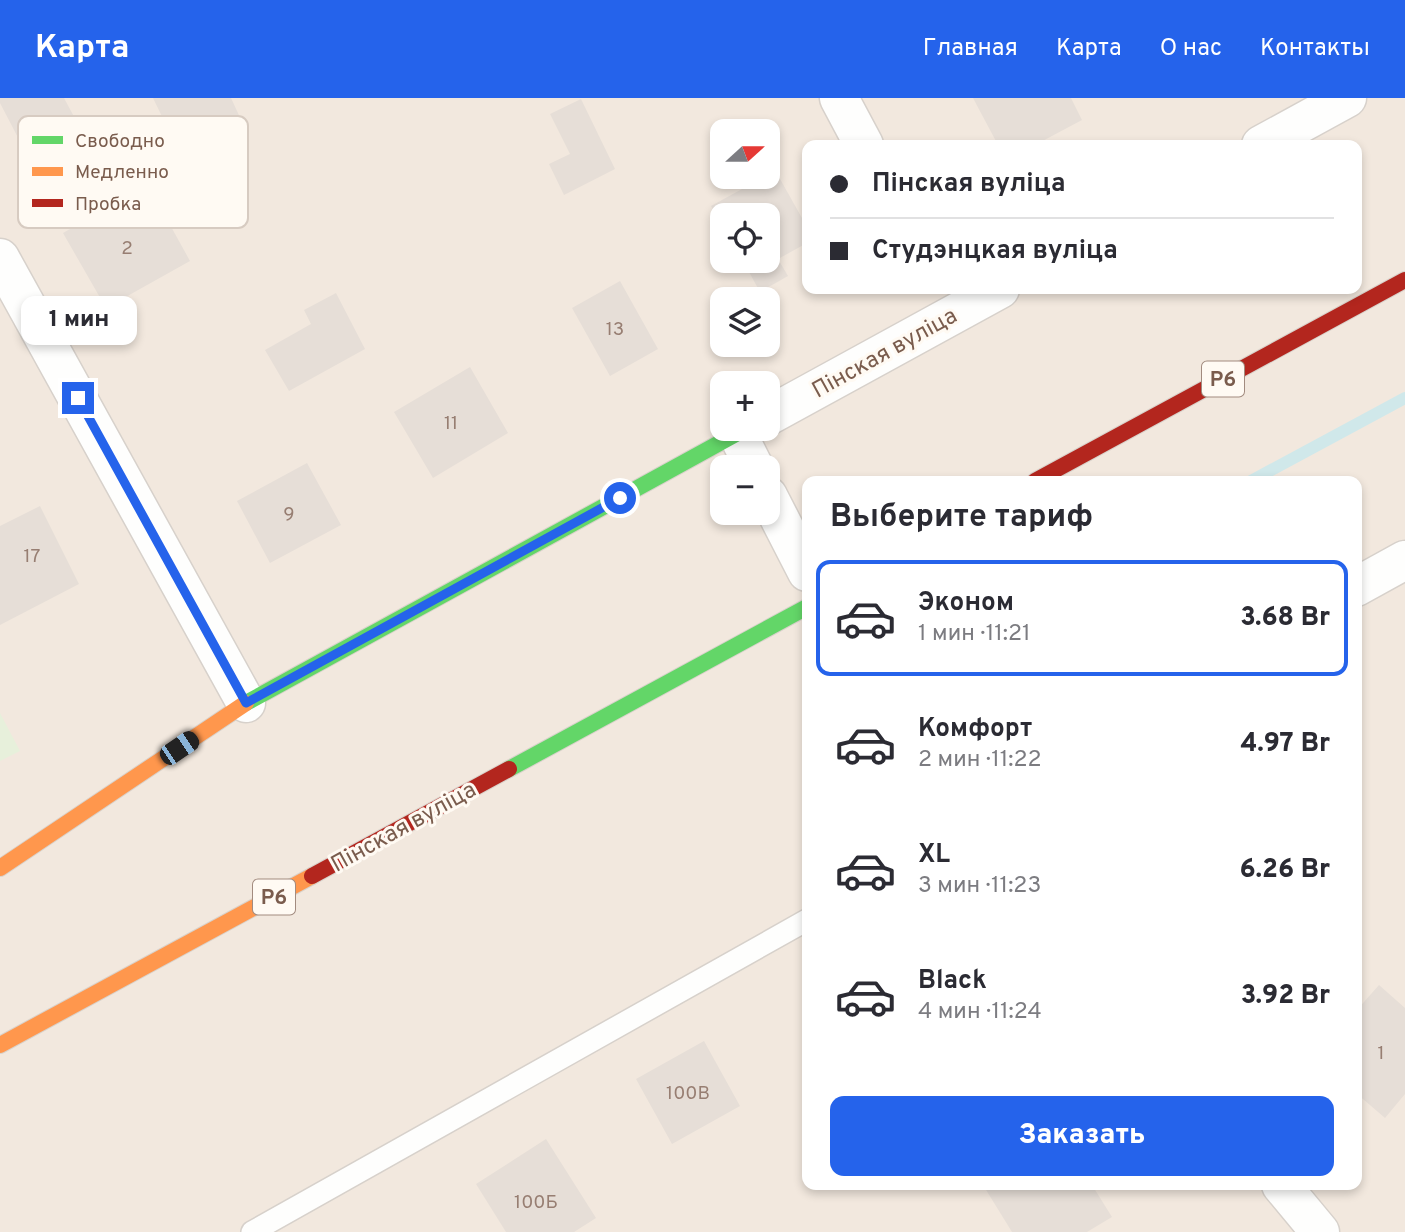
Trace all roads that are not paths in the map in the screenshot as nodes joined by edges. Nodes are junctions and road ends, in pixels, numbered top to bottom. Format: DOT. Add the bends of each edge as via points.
graph roads {
  1 [pos="839,98"];
  2 [pos="1347,98"];
  3 [pos="861,140"];
  4 [pos="1270,140"];
  5 [pos="0,258"];
  6 [pos="1405,280"];
  7 [pos="978,294"];
  8 [pos="948,301"];
  9 [pos="780,407"];
  10 [pos="723,441"];
  11 [pos="1045,476"];
  12 [pos="780,519"];
  13 [pos="1405,560"];
  14 [pos="802,562"];
  15 [pos="1362,584"];
  16 [pos="802,610"];
  17 [pos="246,703"];
  18 [pos="0,868"];
  19 [pos="802,923"];
  20 [pos="0,1045"];
  21 [pos="1285,1190"];
  22 [pos="252,1232"];
  23 [pos="1320,1232"];
  1 -- 3 [label="street"];
  2 -- 4 [label="street"];
  5 -- 17 [label="street"];
  6 -- 11 [label="main road, Р6"];
  7 -- 8 [label="street, Пінская вуліца"];
  8 -- 9 [label="street, Пінская вуліца"];
  10 -- 17 [label="main road, Пінская вуліца"];
  12 -- 14 [label="street"];
  13 -- 15 [label="street"];
  16 -- 20 [label="main road, Пінская вуліца / Р6"];
  17 -- 18 [label="main road, Пінская вуліца"];
  19 -- 22 [label="lane"];
  21 -- 23 [label="street"];
}
